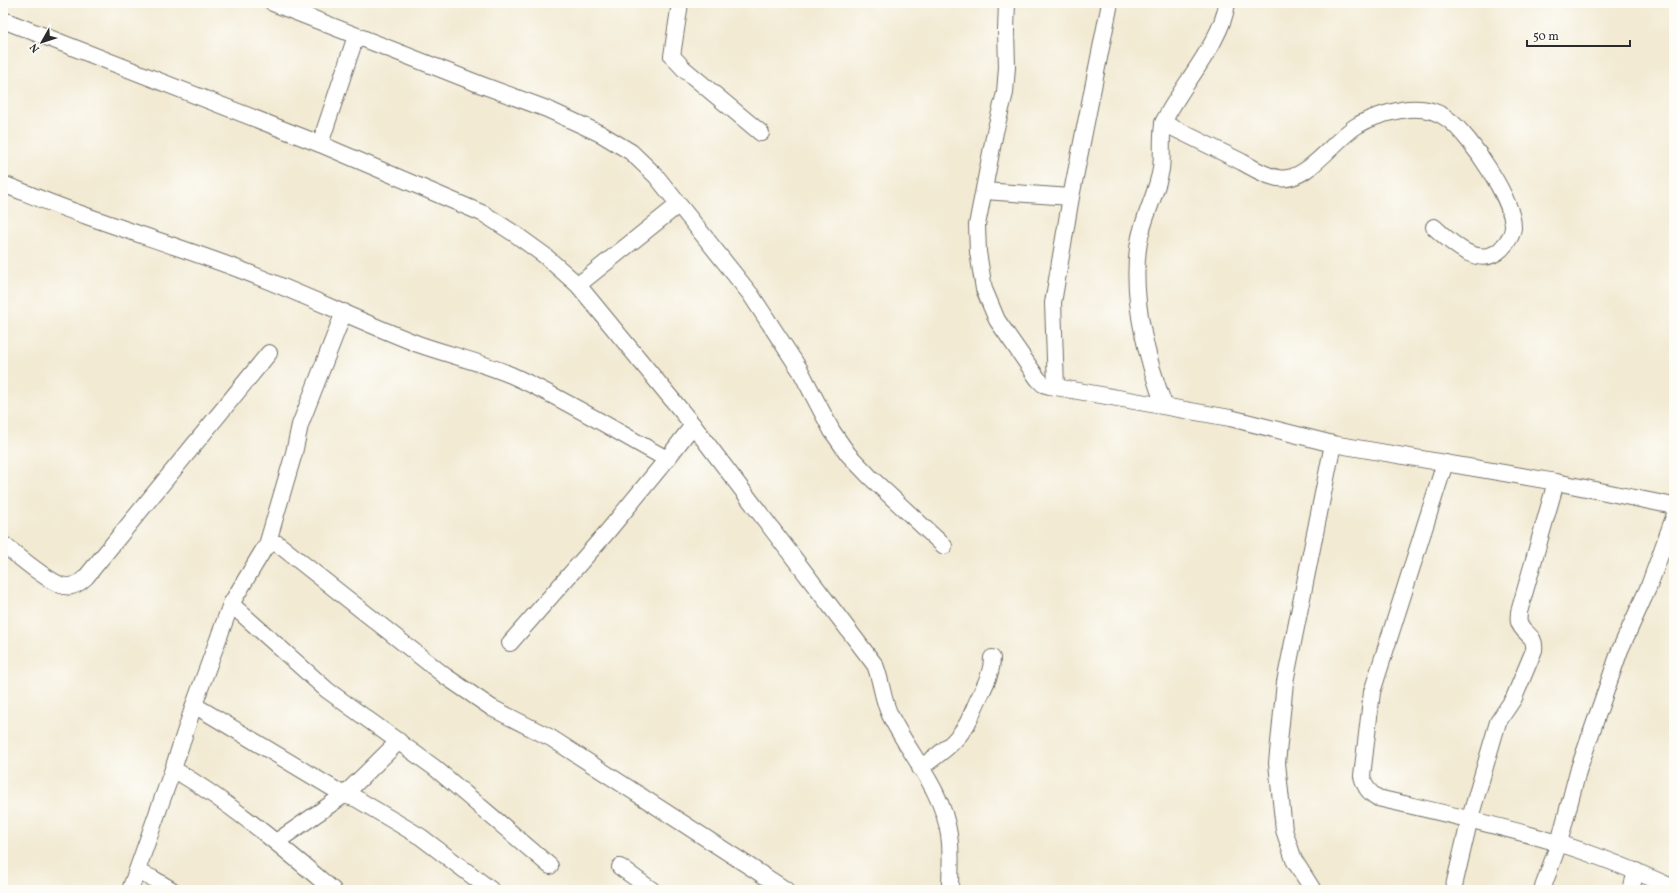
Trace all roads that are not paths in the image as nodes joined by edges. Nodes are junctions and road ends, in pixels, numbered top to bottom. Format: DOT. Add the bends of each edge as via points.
graph roads {
  1 [pos="273,3"];
  2 [pos="680,3"];
  3 [pos="1007,3"];
  4 [pos="1110,3"];
  5 [pos="1227,3"];
  6 [pos="3,20"];
  7 [pos="356,36"];
  8 [pos="1163,123"];
  9 [pos="761,132"];
  10 [pos="320,144"];
  11 [pos="3,184"];
  12 [pos="984,191"];
  13 [pos="1071,197"];
  14 [pos="678,205"];
  15 [pos="1434,227"];
  16 [pos="578,285"];
  17 [pos="344,312"];
  18 [pos="269,353"];
  19 [pos="1056,387"];
  20 [pos="1164,405"];
  21 [pos="693,425"];
  22 [pos="1333,444"];
  23 [pos="667,459"];
  24 [pos="1445,462"];
  25 [pos="1556,482"];
  26 [pos="1674,506"];
  27 [pos="1674,517"];
  28 [pos="3,544"];
  29 [pos="267,545"];
  30 [pos="944,546"];
  31 [pos="231,604"];
  32 [pos="510,643"];
  33 [pos="992,658"];
  34 [pos="194,705"];
  35 [pos="399,742"];
  36 [pos="920,768"];
  37 [pos="173,769"];
  38 [pos="344,795"];
  39 [pos="1470,818"];
  40 [pos="276,842"];
  41 [pos="1559,843"];
  42 [pos="550,866"];
  43 [pos="620,867"];
  44 [pos="1636,871"];
  45 [pos="137,872"];
  46 [pos="1674,888"];
  47 [pos="130,890"];
  48 [pos="172,890"];
  49 [pos="332,890"];
  50 [pos="491,890"];
  51 [pos="652,890"];
  52 [pos="786,890"];
  53 [pos="950,890"];
  54 [pos="1313,890"];
  55 [pos="1453,890"];
  56 [pos="1542,890"];
  57 [pos="1631,890"];
  1 -- 7 [label="street"];
  2 -- 9 [label="street" via="672,56 684,69"];
  3 -- 12 [label="street" via="1007,67 1004,93"];
  4 -- 13 [label="street"];
  5 -- 8 [label="street" via="1210,46"];
  6 -- 10 [label="street"];
  7 -- 10 [label="street"];
  7 -- 14 [label="street" via="547,109 601,134 631,152 656,176"];
  8 -- 15 [label="street" via="1278,179 1293,177 1310,168 1340,138 1369,118 1412,108 1431,110 1450,121 1469,141 1499,186 1513,228 1509,241 1499,251 1486,257 1472,255 1456,246"];
  8 -- 20 [label="street" via="1160,169 1139,242 1137,285 1147,356"];
  10 -- 16 [label="street" via="484,214 538,251"];
  11 -- 17 [label="street" via="239,270"];
  12 -- 13 [label="street"];
  12 -- 19 [label="street" via="977,225 984,289 997,320 1038,379 1043,384"];
  13 -- 19 [label="street" via="1053,303"];
  14 -- 16 [label="street"];
  14 -- 30 [label="street" via="751,295 800,370 832,431 848,454"];
  16 -- 21 [label="street"];
  17 -- 23 [label="street" via="420,344 509,374 589,414"];
  17 -- 29 [label="street" via="300,426"];
  18 -- 28 [label="street" via="77,585 62,586"];
  19 -- 20 [label="street"];
  20 -- 22 [label="street" via="1230,418"];
  21 -- 23 [label="street"];
  21 -- 36 [label="street" via="875,665 890,714"];
  22 -- 24 [label="street"];
  22 -- 54 [label="street" via="1285,682 1277,763 1284,830 1294,860"];
  23 -- 32 [label="street"];
  24 -- 25 [label="street"];
  24 -- 39 [label="street" via="1372,692 1362,776 1364,786 1378,798"];
  25 -- 26 [label="street"];
  25 -- 39 [label="street" via="1519,612 1522,629 1533,639 1534,650 1514,698 1498,722"];
  27 -- 41 [label="street" via="1649,586 1620,650 1578,771"];
  29 -- 31 [label="street"];
  29 -- 52 [label="street" via="278,544 445,676 492,708 551,738"];
  31 -- 34 [label="street"];
  31 -- 35 [label="street" via="326,690"];
  33 -- 36 [label="street" via="989,677 964,728 950,746"];
  34 -- 37 [label="street"];
  34 -- 38 [label="street"];
  35 -- 38 [label="street"];
  35 -- 42 [label="street" via="435,768"];
  36 -- 53 [label="street" via="941,805 949,834"];
  37 -- 40 [label="street" via="226,803"];
  37 -- 45 [label="street"];
  38 -- 40 [label="street"];
  38 -- 50 [label="street" via="357,799 421,837"];
  39 -- 41 [label="street"];
  39 -- 55 [label="street"];
  40 -- 49 [label="street"];
  41 -- 44 [label="street"];
  41 -- 56 [label="street"];
  43 -- 51 [label="street"];
  44 -- 46 [label="street"];
  44 -- 57 [label="street"];
  45 -- 47 [label="street"];
  45 -- 48 [label="street"];
}
